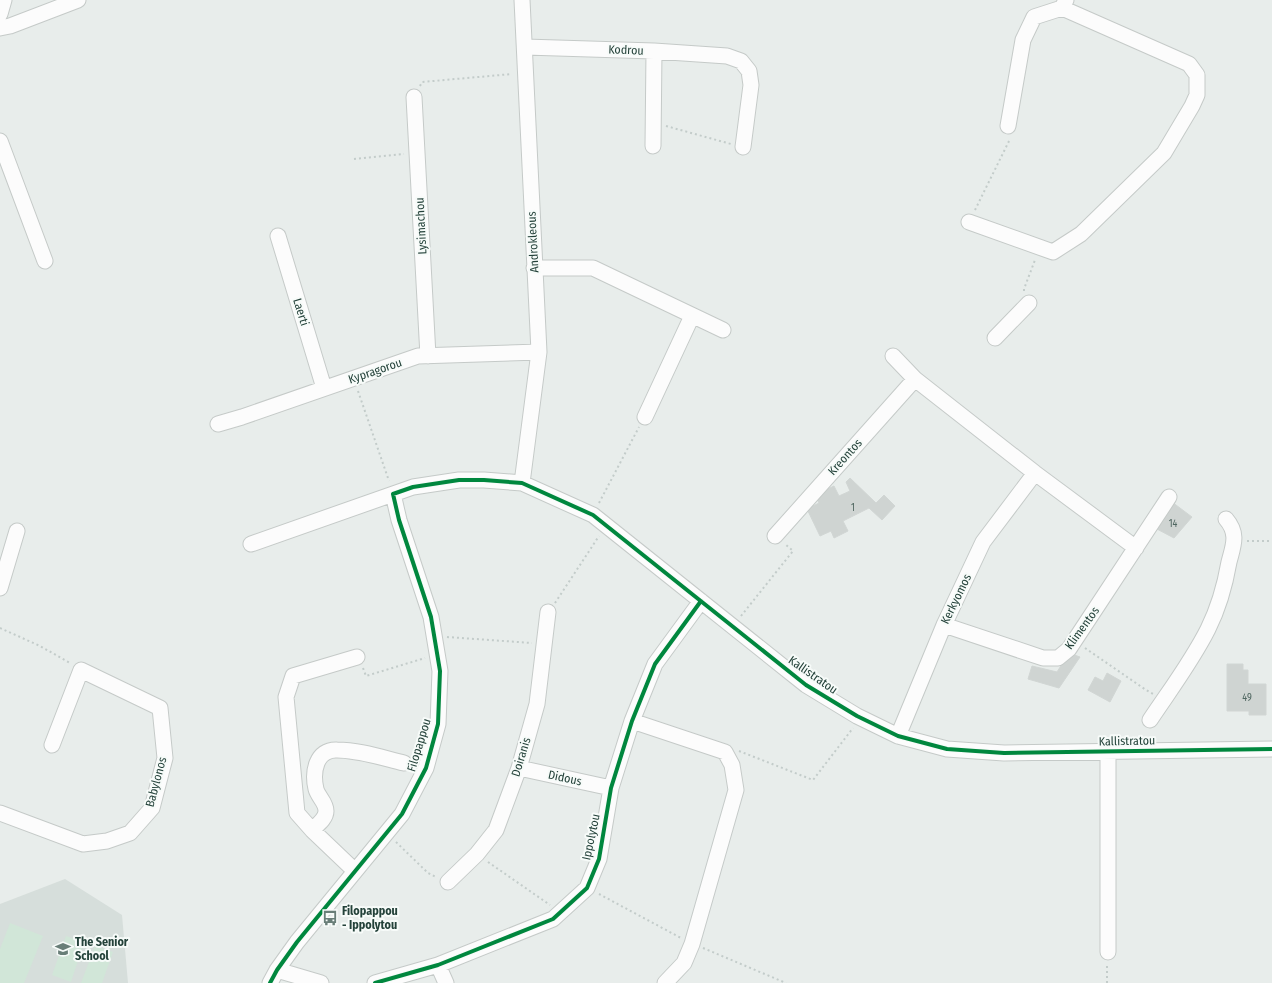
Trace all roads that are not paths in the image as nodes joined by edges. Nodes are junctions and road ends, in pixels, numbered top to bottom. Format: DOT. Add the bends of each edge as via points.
graph roads {
  1 [pos="4,0"];
  2 [pos="78,0"];
  3 [pos="522,0"];
  4 [pos="1064,4"];
  5 [pos="0,14"];
  6 [pos="0,28"];
  7 [pos="525,46"];
  8 [pos="654,51"];
  9 [pos="414,97"];
  10 [pos="1008,126"];
  11 [pos="0,141"];
  12 [pos="653,146"];
  13 [pos="743,147"];
  14 [pos="969,222"];
  15 [pos="278,236"];
  16 [pos="45,261"];
  17 [pos="534,268"];
  18 [pos="1029,303"];
  19 [pos="692,316"];
  20 [pos="723,330"];
  21 [pos="995,338"];
  22 [pos="538,352"];
  23 [pos="428,356"];
  24 [pos="893,356"];
  25 [pos="915,379"];
  26 [pos="324,388"];
  27 [pos="645,417"];
  28 [pos="218,424"];
  29 [pos="1035,473"];
  30 [pos="522,483"];
  31 [pos="393,494"];
  32 [pos="1169,497"];
  33 [pos="1226,519"];
  34 [pos="17,531"];
  35 [pos="775,536"];
  36 [pos="251,544"];
  37 [pos="1136,548"];
  38 [pos="0,588"];
  39 [pos="701,600"];
  40 [pos="548,612"];
  41 [pos="944,624"];
  42 [pos="357,657"];
  43 [pos="1150,720"];
  44 [pos="632,721"];
  45 [pos="898,736"];
  46 [pos="52,745"];
  47 [pos="1272,749"];
  48 [pos="1108,752"];
  49 [pos="404,763"];
  50 [pos="519,768"];
  51 [pos="611,788"];
  52 [pos="0,813"];
  53 [pos="312,830"];
  54 [pos="355,871"];
  55 [pos="448,882"];
  56 [pos="1108,952"];
  57 [pos="438,965"];
  58 [pos="277,970"];
  59 [pos="270,983"];
  60 [pos="321,983"];
  61 [pos="375,983"];
  62 [pos="446,983"];
  63 [pos="665,983"];
  1 -- 5 [label="street"];
  2 -- 6 [label="street"];
  3 -- 7 [label="street, Androkleous"];
  4 -- 10 [label="street" via="1034,17 1022,40"];
  4 -- 14 [label="street" via="1190,64 1197,75 1197,95 1164,153 1081,234 1053,252"];
  7 -- 8 [label="street, Kodrou"];
  7 -- 17 [label="street, Androkleous"];
  8 -- 12 [label="street"];
  8 -- 13 [label="street, Kodrou" via="727,56 741,62 748,71 750,85"];
  9 -- 23 [label="street, Lysimachou"];
  11 -- 16 [label="street"];
  15 -- 26 [label="street, Laerti"];
  17 -- 19 [label="street" via="593,268"];
  17 -- 22 [label="street, Androkleous"];
  18 -- 21 [label="street"];
  19 -- 20 [label="street"];
  19 -- 27 [label="street"];
  22 -- 23 [label="street, Kypragorou"];
  22 -- 30 [label="street, Androkleous"];
  23 -- 26 [label="street, Kypragorou" via="418,356"];
  24 -- 25 [label="street"];
  25 -- 29 [label="street"];
  25 -- 35 [label="street, Kreontos"];
  26 -- 28 [label="street, Kypragorou"];
  29 -- 37 [label="street"];
  29 -- 41 [label="street, Kerkyomos" via="984,542"];
  30 -- 31 [label="street, Kallistratou" via="459,480 413,486"];
  30 -- 39 [label="street, Kallistratou" via="593,515"];
  31 -- 36 [label="street, Kallistratou"];
  31 -- 54 [label="street, Filopappou" via="431,617 440,671 438,724 426,768 402,814"];
  32 -- 37 [label="street, Klimentos"];
  33 -- 43 [label="street" via="1232,526 1235,536 1219,600 1198,648"];
  34 -- 38 [label="street"];
  37 -- 41 [label="street, Klimentos" via="1069,649 1058,658 1044,658"];
  39 -- 44 [label="street, Ippolytou" via="656,664"];
  39 -- 45 [label="street, Kallistratou" via="806,684 861,718"];
  40 -- 50 [label="street, Doiranis" via="537,704"];
  41 -- 45 [label="street, Kerkyomos"];
  42 -- 53 [label="street" via="293,676 286,697 297,813"];
  44 -- 51 [label="street, Ippolytou"];
  44 -- 63 [label="street" via="725,752 732,765 736,790 692,944 684,963"];
  45 -- 48 [label="street, Kallistratou" via="947,749 1004,753"];
  46 -- 52 [label="street, Babylonos" via="81,670 160,708 165,758 152,808 130,833 107,841 83,844"];
  47 -- 48 [label="street, Kallistratou"];
  48 -- 56 [label="street"];
  49 -- 53 [label="street" via="350,751 326,752 318,760 315,779 326,812 321,822"];
  50 -- 51 [label="street, Didous"];
  50 -- 55 [label="street, Doiranis" via="496,830 477,854"];
  51 -- 57 [label="street, Ippolytou" via="598,859 587,888 553,919"];
  53 -- 54 [label="street"];
  54 -- 58 [label="street, Filopappou"];
  57 -- 61 [label="street, Ippolytou"];
  57 -- 62 [label="street"];
  58 -- 59 [label="street, Filopappou"];
  58 -- 60 [label="street"];
}
